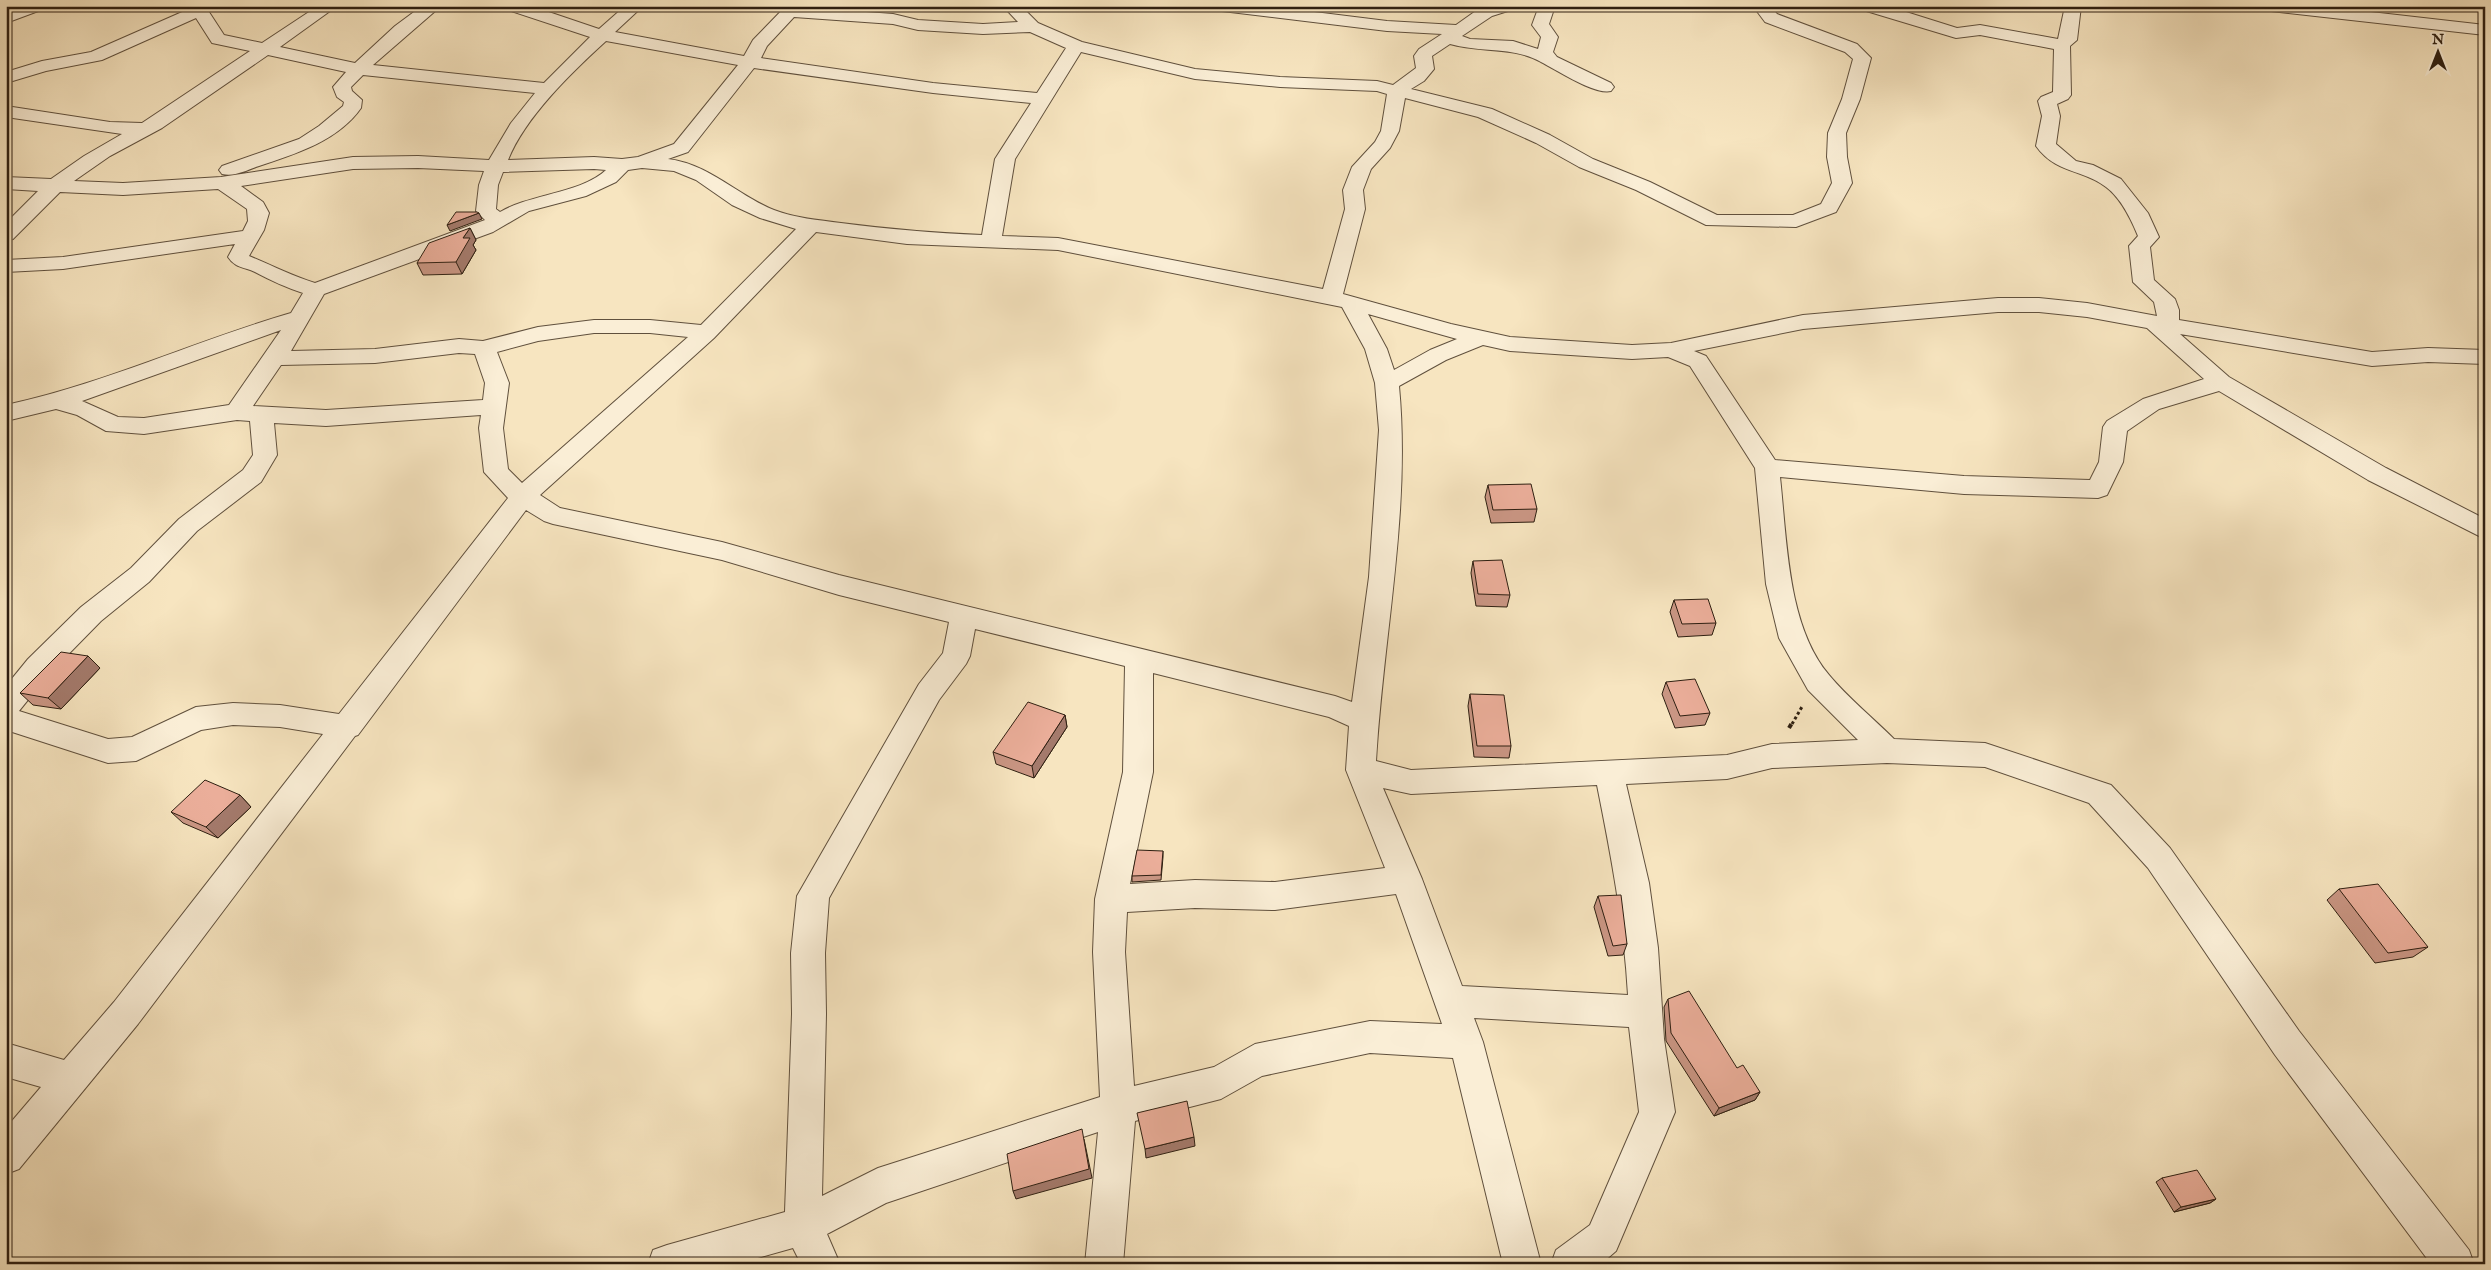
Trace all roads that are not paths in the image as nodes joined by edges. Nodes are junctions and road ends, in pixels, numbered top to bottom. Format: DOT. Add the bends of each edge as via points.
graph roads {
  1 [pos="35,6"];
  2 [pos="329,6"];
  3 [pos="433,6"];
  4 [pos="514,6"];
  5 [pos="635,6"];
  6 [pos="1011,6"];
  7 [pos="1222,6"];
  8 [pos="1505,6"];
  9 [pos="1547,6"];
  10 [pos="1761,6"];
  11 [pos="1870,6"];
  12 [pos="2073,6"];
  13 [pos="2271,6"];
  14 [pos="1227,7"];
  15 [pos="201,8"];
  16 [pos="792,9"];
  17 [pos="6,18"];
  18 [pos="1032,27"];
  19 [pos="2485,30"];
  20 [pos="1454,34"];
  21 [pos="602,35"];
  22 [pos="2061,44"];
  23 [pos="1076,46"];
  24 [pos="266,49"];
  25 [pos="1548,58"];
  26 [pos="750,62"];
  27 [pos="359,69"];
  28 [pos="6,78"];
  29 [pos="1605,87"];
  30 [pos="548,89"];
  31 [pos="1397,90"];
  32 [pos="1041,100"];
  33 [pos="6,111"];
  34 [pos="145,130"];
  35 [pos="692,137"];
  36 [pos="632,164"];
  37 [pos="496,166"];
  38 [pos="703,176"];
  39 [pos="6,183"];
  40 [pos="221,183"];
  41 [pos="188,186"];
  42 [pos="53,187"];
  43 [pos="499,221"];
  44 [pos="811,226"];
  45 [pos="6,235"];
  46 [pos="250,236"];
  47 [pos="991,241"];
  48 [pos="6,266"];
  49 [pos="316,290"];
  50 [pos="1341,300"];
  51 [pos="300,317"];
  52 [pos="2160,323"];
  53 [pos="706,332"];
  54 [pos="1482,338"];
  55 [pos="484,348"];
  56 [pos="1671,350"];
  57 [pos="2485,357"];
  58 [pos="275,358"];
  59 [pos="2221,382"];
  60 [pos="1387,383"];
  61 [pos="59,402"];
  62 [pos="494,407"];
  63 [pos="7,413"];
  64 [pos="249,413"];
  65 [pos="1767,468"];
  66 [pos="523,496"];
  67 [pos="2485,530"];
  68 [pos="964,616"];
  69 [pos="1139,659"];
  70 [pos="6,707"];
  71 [pos="6,718"];
  72 [pos="1364,720"];
  73 [pos="348,727"];
  74 [pos="1887,751"];
  75 [pos="1361,770"];
  76 [pos="1610,773"];
  77 [pos="1406,879"];
  78 [pos="1111,899"];
  79 [pos="1451,1001"];
  80 [pos="1644,1012"];
  81 [pos="1466,1042"];
  82 [pos="6,1060"];
  83 [pos="70,1079"];
  84 [pos="1118,1108"];
  85 [pos="6,1156"];
  86 [pos="803,1226"];
  87 [pos="667,1264"];
  88 [pos="821,1264"];
  89 [pos="1104,1264"];
  90 [pos="1522,1264"];
  91 [pos="1570,1264"];
  92 [pos="2455,1264"];
  1 -- 17 [label="street"];
  2 -- 24 [label="street"];
  3 -- 27 [label="street"];
  4 -- 21 [label="street"];
  5 -- 21 [label="street"];
  6 -- 18 [label="street"];
  7 -- 14 [label="street"];
  8 -- 20 [label="street" via="1486,12"];
  9 -- 25 [label="street" via="1540,25 1550,37 1550,44 1544,52"];
  10 -- 31 [label="street" via="1771,18 1851,48 1862,58 1837,133 1842,183 1828,208 1796,221 1713,221 1485,113"];
  11 -- 22 [label="street" via="1956,33 1980,30"];
  12 -- 22 [label="street" via="2068,40"];
  13 -- 19 [label="street"];
  14 -- 20 [label="street"];
  15 -- 24 [label="street" via="218,39"];
  15 -- 28 [label="street" via="96,56 42,66"];
  16 -- 18 [label="street" via="893,19 918,25 974,29"];
  16 -- 26 [label="street" via="759,44"];
  18 -- 23 [label="street"];
  20 -- 25 [label="street" via="1469,44 1513,46"];
  20 -- 31 [label="street" via="1425,53 1425,69"];
  21 -- 26 [label="street"];
  21 -- 30 [label="street"];
  22 -- 52 [label="street" via="2062,95 2047,101 2051,116 2046,146 2068,165 2086,169 2114,183 2138,213 2150,237 2139,246 2144,282 2162,296 2170,311"];
  23 -- 31 [label="street" via="1195,74"];
  23 -- 32 [label="street"];
  24 -- 27 [label="street"];
  24 -- 34 [label="street"];
  25 -- 29 [label="street" via="1558,66"];
  26 -- 32 [label="street"];
  26 -- 35 [label="street"];
  27 -- 30 [label="street"];
  27 -- 41 [label="street" via="342,87 343,93 353,100 352,108 316,136"];
  30 -- 37 [label="street" via="521,123"];
  31 -- 50 [label="street" via="1390,132 1362,167 1353,190 1354,209"];
  32 -- 47 [label="street" via="1005,159"];
  33 -- 34 [label="street" via="110,128"];
  34 -- 42 [label="street" via="86,162"];
  35 -- 36 [label="street" via="681,148"];
  35 -- 38 [label="street" via="694,156"];
  36 -- 37 [label="street"];
  36 -- 38 [label="street" via="678,166"];
  36 -- 43 [label="street" via="579,192 522,207"];
  37 -- 40 [label="street" via="352,163"];
  37 -- 43 [label="street" via="486,211"];
  38 -- 44 [label="street" via="739,202 767,214"];
  39 -- 42 [label="street"];
  40 -- 41 [label="street"];
  40 -- 46 [label="street" via="255,203 260,212 259,222"];
  41 -- 42 [label="street" via="123,189"];
  42 -- 45 [label="street"];
  43 -- 49 [label="street"];
  44 -- 47 [label="street" via="907,238"];
  44 -- 53 [label="street"];
  46 -- 48 [label="street" via="63,263"];
  46 -- 49 [label="street" via="238,257 242,261"];
  47 -- 50 [label="street" via="1058,244"];
  49 -- 51 [label="street"];
  50 -- 54 [label="street"];
  50 -- 60 [label="street" via="1376,349"];
  51 -- 58 [label="street"];
  51 -- 61 [label="street" via="254,330"];
  52 -- 56 [label="street" via="2087,310 1998,306 1803,322"];
  52 -- 57 [label="street" via="2372,359 2428,355"];
  52 -- 59 [label="street"];
  53 -- 55 [label="street" via="608,325 510,340"];
  53 -- 66 [label="street"];
  54 -- 56 [label="street" via="1510,344 1632,352"];
  54 -- 60 [label="street" via="1438,355"];
  55 -- 58 [label="street" via="459,346 374,356"];
  55 -- 62 [label="street" via="497,383"];
  56 -- 65 [label="street" via="1698,361"];
  58 -- 64 [label="street" via="256,380"];
  59 -- 65 [label="street" via="2150,404 2115,427 2110,462 2098,488 1964,485"];
  59 -- 67 [label="street" via="2377,474"];
  60 -- 72 [label="street" via="1391,430 1382,577"];
  61 -- 63 [label="street"];
  61 -- 64 [label="street" via="85,410 114,425 144,426"];
  62 -- 64 [label="street" via="326,418"];
  62 -- 66 [label="street" via="491,428 496,472"];
  64 -- 70 [label="street" via="265,438 265,455 252,476 188,524 140,575 91,614 38,667"];
  65 -- 74 [label="street" via="1779,584 1793,638 1818,682"];
  66 -- 68 [label="street" via="553,515 722,550 839,585"];
  66 -- 73 [label="street"];
  68 -- 69 [label="street"];
  68 -- 86 [label="street" via="956,656 929,692 813,896 808,953"];
  69 -- 72 [label="street" via="1336,707"];
  69 -- 78 [label="street" via="1138,772"];
  71 -- 73 [label="street" via="108,751 136,749 196,719 233,714 280,716"];
  72 -- 75 [label="street"];
  73 -- 83 [label="street" via="126,1013"];
  74 -- 76 [label="street" via="1772,756 1727,767"];
  74 -- 92 [label="street" via="1985,755 2100,794 2159,858 2287,1043"];
  75 -- 76 [label="street" via="1411,782"];
  75 -- 77 [label="street"];
  76 -- 80 [label="street" via="1633,883 1642,948"];
  77 -- 78 [label="street" via="1275,896 1195,894"];
  77 -- 79 [label="street"];
  78 -- 84 [label="street" via="1109,952"];
  79 -- 80 [label="street"];
  79 -- 81 [label="street"];
  80 -- 91 [label="street" via="1658,1112 1603,1238"];
  81 -- 84 [label="street" via="1370,1037 1255,1061 1221,1082"];
  81 -- 90 [label="street"];
  82 -- 83 [label="street"];
  83 -- 85 [label="street"];
  84 -- 86 [label="street" via="878,1187"];
  84 -- 89 [label="street"];
  86 -- 87 [label="street"];
  86 -- 88 [label="street"];
}
